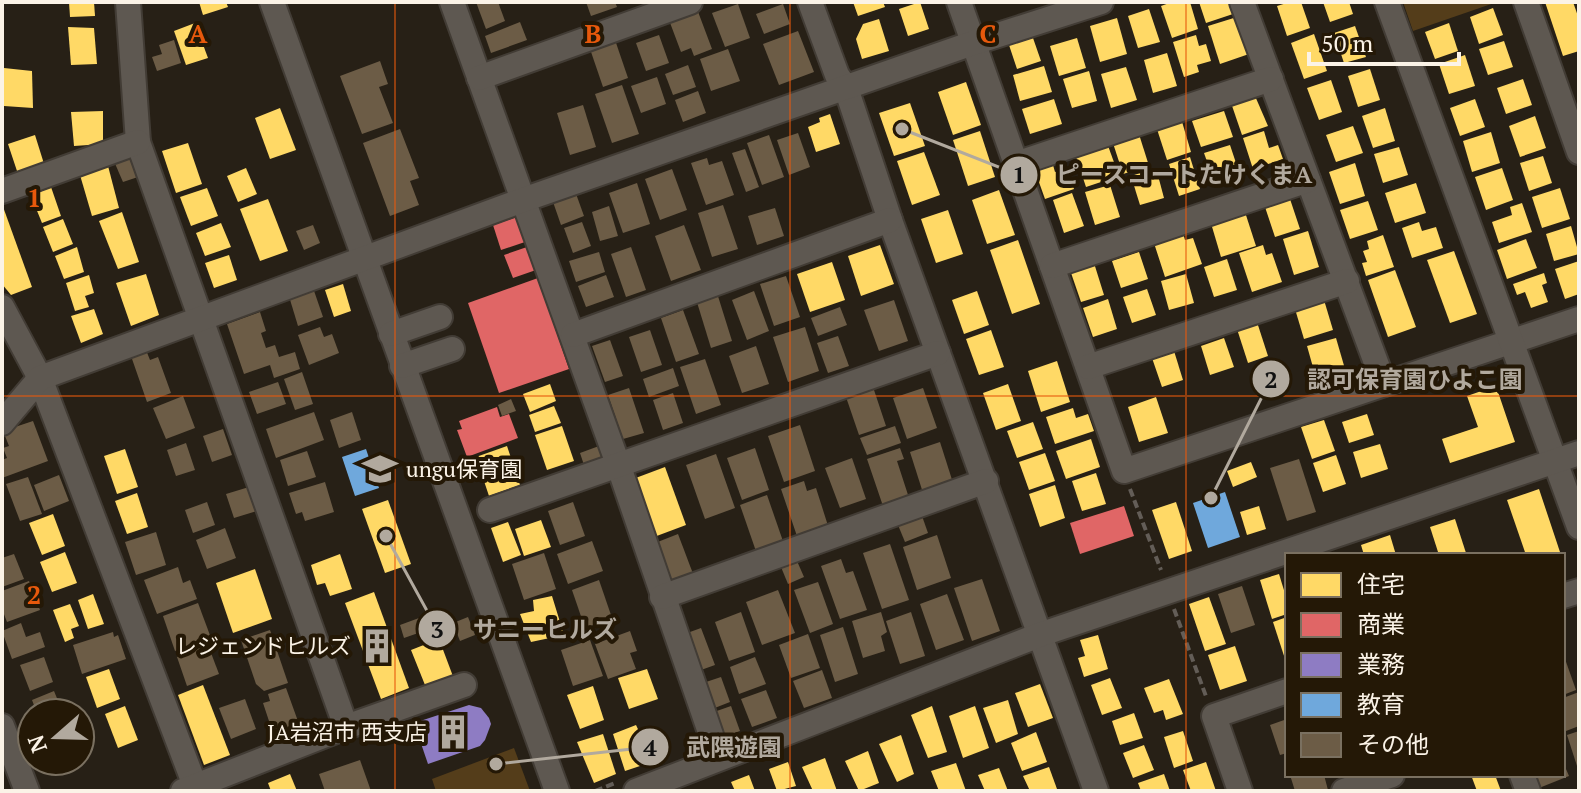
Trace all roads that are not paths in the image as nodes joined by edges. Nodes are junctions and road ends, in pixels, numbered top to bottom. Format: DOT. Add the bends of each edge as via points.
graph roads {
  1 [pos="128,2"];
  2 [pos="272,2"];
  3 [pos="452,2"];
  4 [pos="690,2"];
  5 [pos="810,2"];
  6 [pos="959,2"];
  7 [pos="1101,2"];
  8 [pos="1242,2"];
  9 [pos="1387,2"];
  10 [pos="1526,2"];
  11 [pos="973,43"];
  12 [pos="479,78"];
  13 [pos="1271,79"];
  14 [pos="1569,86"];
  15 [pos="846,88"];
  16 [pos="138,142"];
  17 [pos="1579,152"];
  18 [pos="1016,164"];
  19 [pos="1308,180"];
  20 [pos="2,191"];
  21 [pos="523,200"];
  22 [pos="890,220"];
  23 [pos="363,259"];
  24 [pos="1052,266"];
  25 [pos="1347,281"];
  26 [pos="2,307"];
  27 [pos="202,317"];
  28 [pos="440,317"];
  29 [pos="1579,319"];
  30 [pos="391,334"];
  31 [pos="573,335"];
  32 [pos="1512,341"];
  33 [pos="452,349"];
  34 [pos="938,353"];
  35 [pos="402,366"];
  36 [pos="1088,367"];
  37 [pos="40,378"];
  38 [pos="1384,384"];
  39 [pos="2,423"];
  40 [pos="1579,453"];
  41 [pos="1554,462"];
  42 [pos="618,464"];
  43 [pos="986,481"];
  44 [pos="490,510"];
  45 [pos="1579,527"];
  46 [pos="662,597"];
  47 [pos="1042,634"];
  48 [pos="464,685"];
  49 [pos="1285,692"];
  50 [pos="2,726"];
  51 [pos="346,727"];
  52 [pos="711,735"];
  53 [pos="1386,777"];
  54 [pos="191,790"];
  55 [pos="1093,790"];
  56 [pos="27,791"];
  57 [pos="557,791"];
  58 [pos="636,791"];
  59 [pos="1240,791"];
  60 [pos="1344,791"];
  1 -- 16 [label="street"];
  2 -- 23 [label="street"];
  3 -- 12 [label="street"];
  4 -- 12 [label="street"];
  5 -- 15 [label="street"];
  6 -- 11 [label="street"];
  7 -- 11 [label="street"];
  8 -- 13 [label="street"];
  9 -- 32 [label="street"];
  10 -- 14 [label="street"];
  11 -- 15 [label="street"];
  11 -- 18 [label="street"];
  12 -- 21 [label="street"];
  13 -- 18 [label="street"];
  13 -- 19 [label="street"];
  14 -- 17 [label="street"];
  15 -- 21 [label="street"];
  15 -- 22 [label="street"];
  16 -- 20 [label="street"];
  16 -- 27 [label="street"];
  18 -- 24 [label="street"];
  19 -- 24 [label="street"];
  19 -- 25 [label="street"];
  21 -- 23 [label="street"];
  21 -- 31 [label="street"];
  22 -- 31 [label="street"];
  22 -- 34 [label="street"];
  23 -- 27 [label="street"];
  23 -- 30 [label="street"];
  24 -- 36 [label="street"];
  25 -- 36 [label="street"];
  25 -- 38 [label="street"];
  26 -- 37 [label="street"];
  27 -- 37 [label="street"];
  27 -- 51 [label="street"];
  28 -- 30 [label="street"];
  29 -- 32 [label="street"];
  30 -- 35 [label="street"];
  31 -- 42 [label="street"];
  32 -- 38 [label="street"];
  32 -- 41 [label="street"];
  33 -- 35 [label="street"];
  34 -- 42 [label="street"];
  34 -- 43 [label="street"];
  35 -- 57 [label="street"];
  36 -- 38 [label="street" via="1124,471"];
  37 -- 39 [label="street"];
  37 -- 54 [label="street"];
  40 -- 41 [label="street"];
  41 -- 45 [label="street"];
  41 -- 47 [label="street"];
  42 -- 44 [label="street"];
  42 -- 46 [label="street"];
  43 -- 46 [label="street"];
  43 -- 47 [label="street"];
  46 -- 52 [label="street"];
  47 -- 55 [label="street"];
  47 -- 58 [label="street"];
  48 -- 51 [label="street"];
  49 -- 59 [label="street" via="1214,716"];
  50 -- 56 [label="street"];
  51 -- 54 [label="street"];
  53 -- 60 [label="street"];
}
